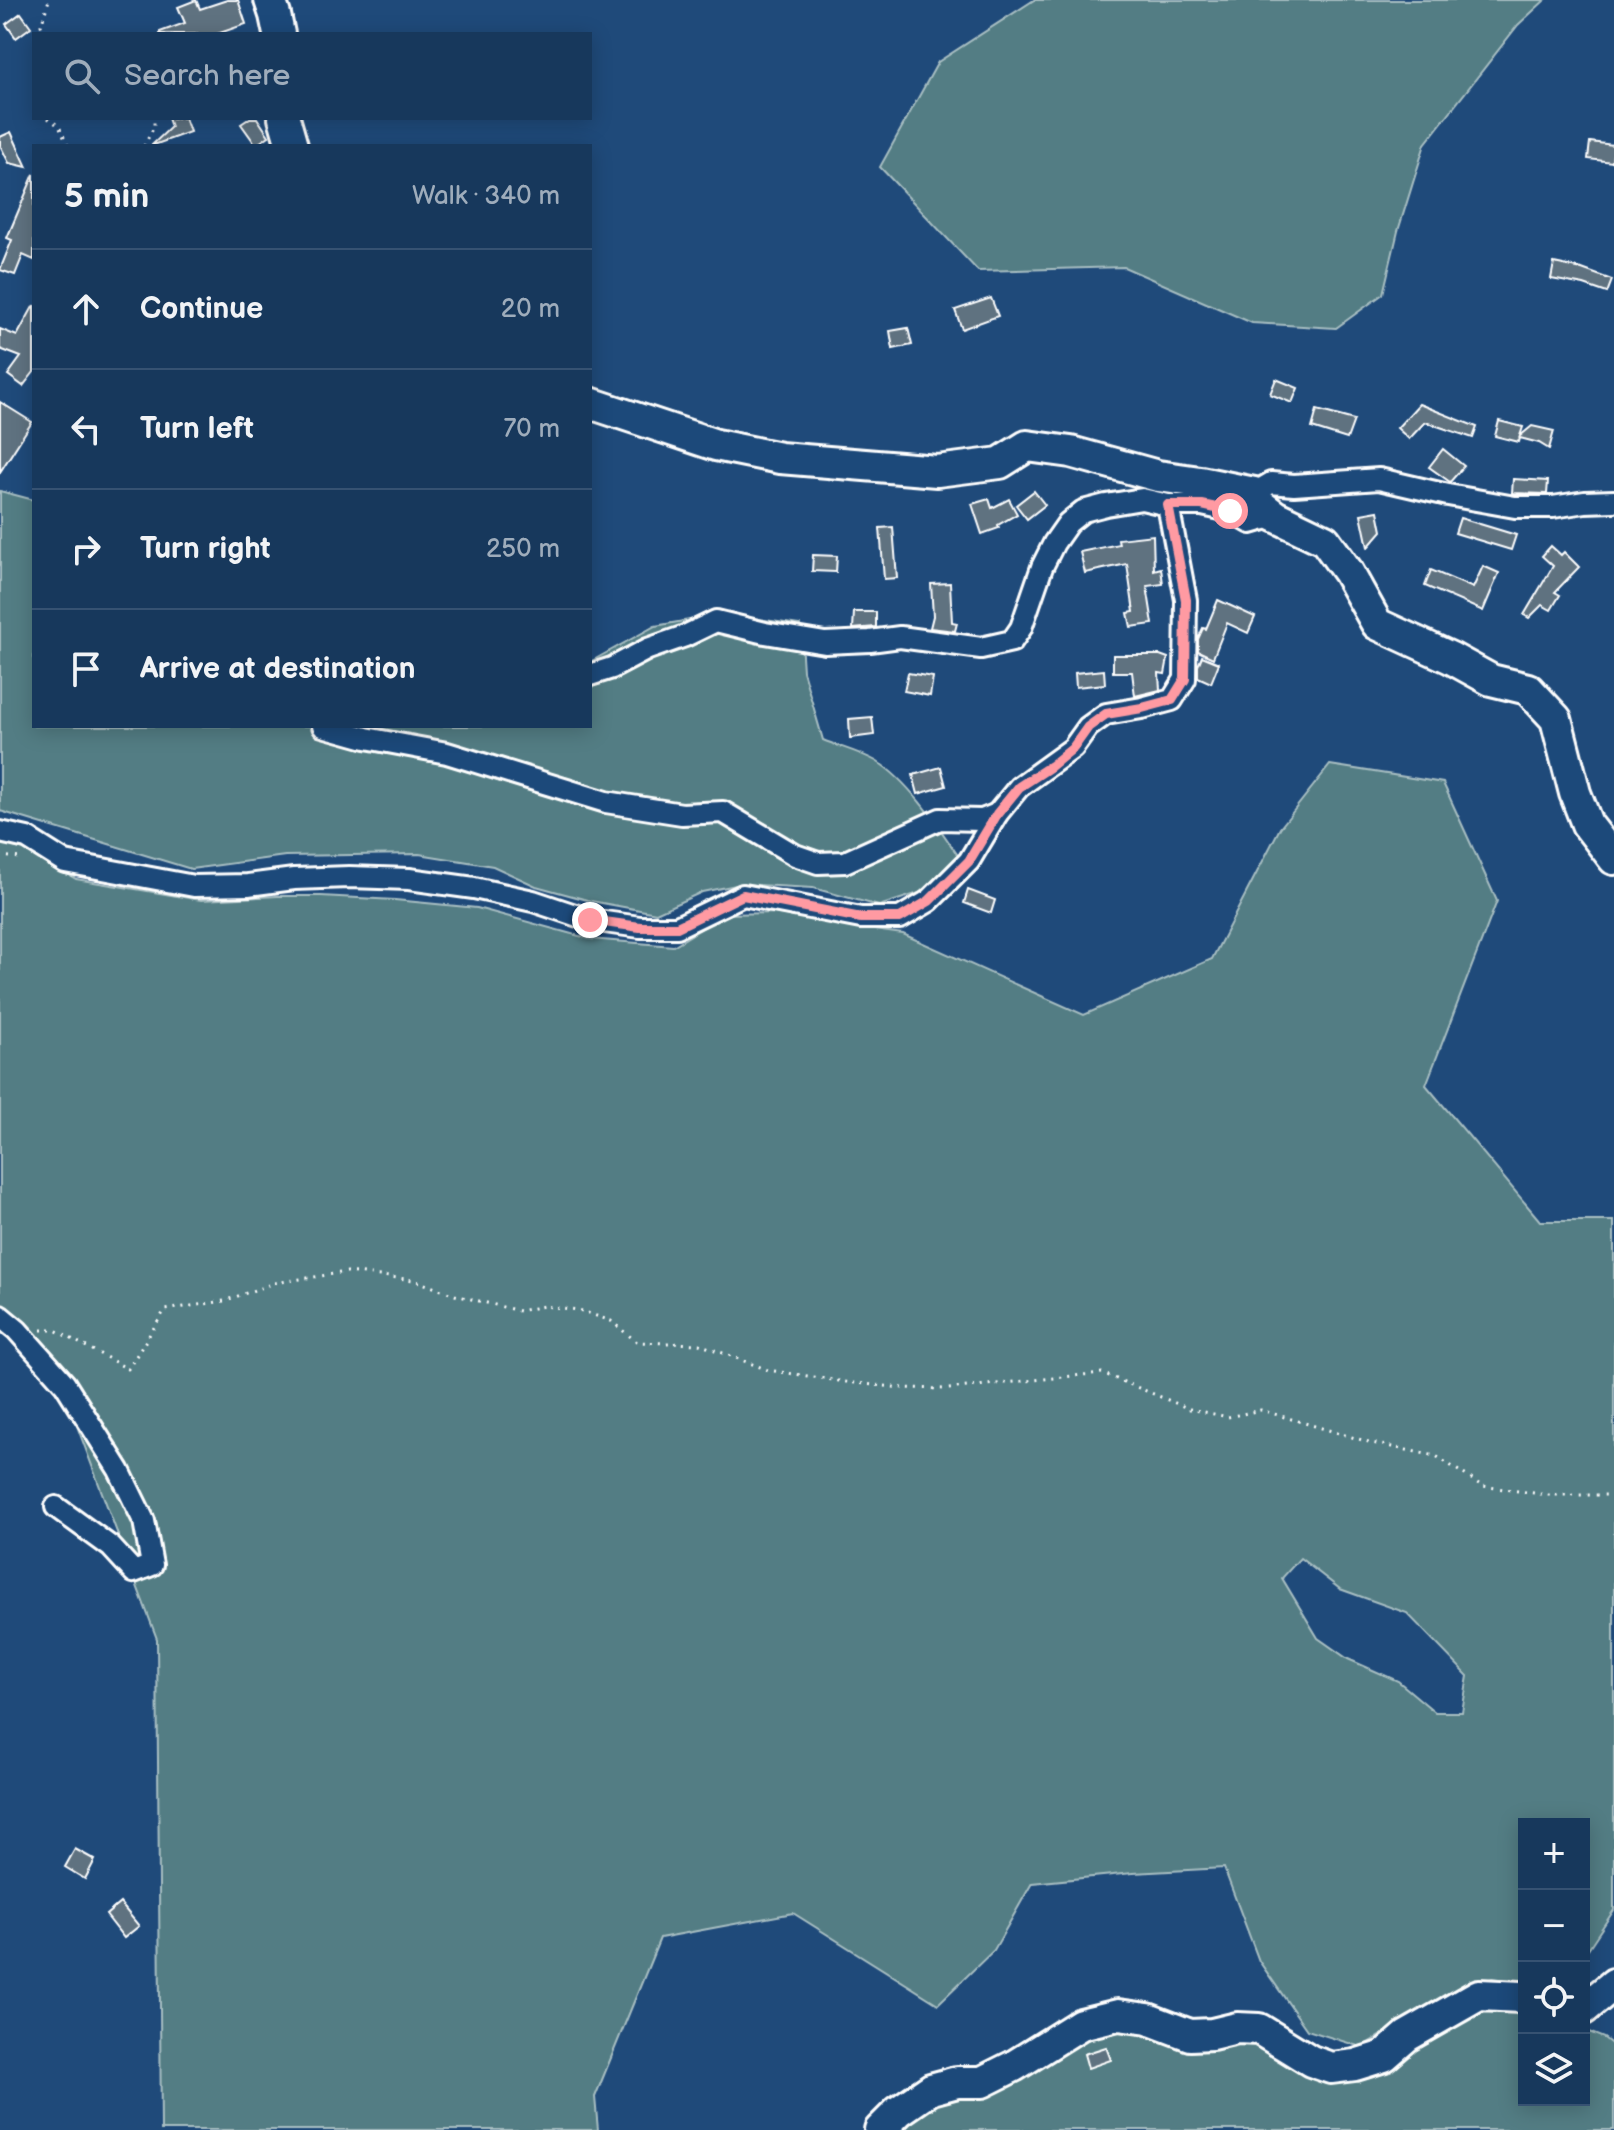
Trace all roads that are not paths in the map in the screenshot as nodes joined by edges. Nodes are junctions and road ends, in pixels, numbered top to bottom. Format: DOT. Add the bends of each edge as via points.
graph roads {
  1 [pos="270,0"];
  2 [pos="279,32"];
  3 [pos="285,120"];
  4 [pos="291,144"];
  5 [pos="592,404"];
  6 [pos="1254,493"];
  7 [pos="1614,501"];
  8 [pos="1168,505"];
  9 [pos="1275,516"];
  10 [pos="592,674"];
  11 [pos="330,728"];
  12 [pos="997,814"];
  13 [pos="0,832"];
  14 [pos="1614,859"];
  15 [pos="0,1316"];
  16 [pos="56,1507"];
  17 [pos="1614,1984"];
  18 [pos="1518,1997"];
  19 [pos="1590,2004"];
  20 [pos="880,2130"];
  1 -- 2 [label="street"];
  3 -- 4 [label="street"];
  5 -- 6 [label="street" via="716,445 780,458 937,471 1000,463 1027,446"];
  6 -- 7 [label="street" via="1271,483 1379,479 1515,507"];
  6 -- 9 [label="street"];
  8 -- 9 [label="street" via="1230,511 1251,523"];
  8 -- 10 [label="street" via="1142,499 1106,505 1083,511 1068,523 1042,567 1012,641 981,648 900,637 825,643 716,621"];
  8 -- 12 [label="street" via="1186,600 1185,679 1172,700 1106,714 1073,748 1019,787"];
  9 -- 14 [label="street" via="1325,540 1377,624 1491,680 1528,689 1556,719 1587,824"];
  11 -- 12 [label="street" via="447,753 606,802 682,814 723,812 818,863 845,862 940,819 982,820"];
  12 -- 13 [label="street" via="969,861 929,901 900,918 861,918 743,895 677,927 590,920 533,901 409,879 194,886 65,862 27,838"];
  15 -- 16 [label="street" via="65,1384 119,1470 144,1521 152,1565 134,1572 111,1547"];
  17 -- 19 [label="street"];
  18 -- 20 [label="street" via="1479,1995 1407,2036 1384,2056 1331,2068 1259,2029 1190,2035 1148,2019 1118,2015 1081,2024 982,2082 931,2089"];
}
